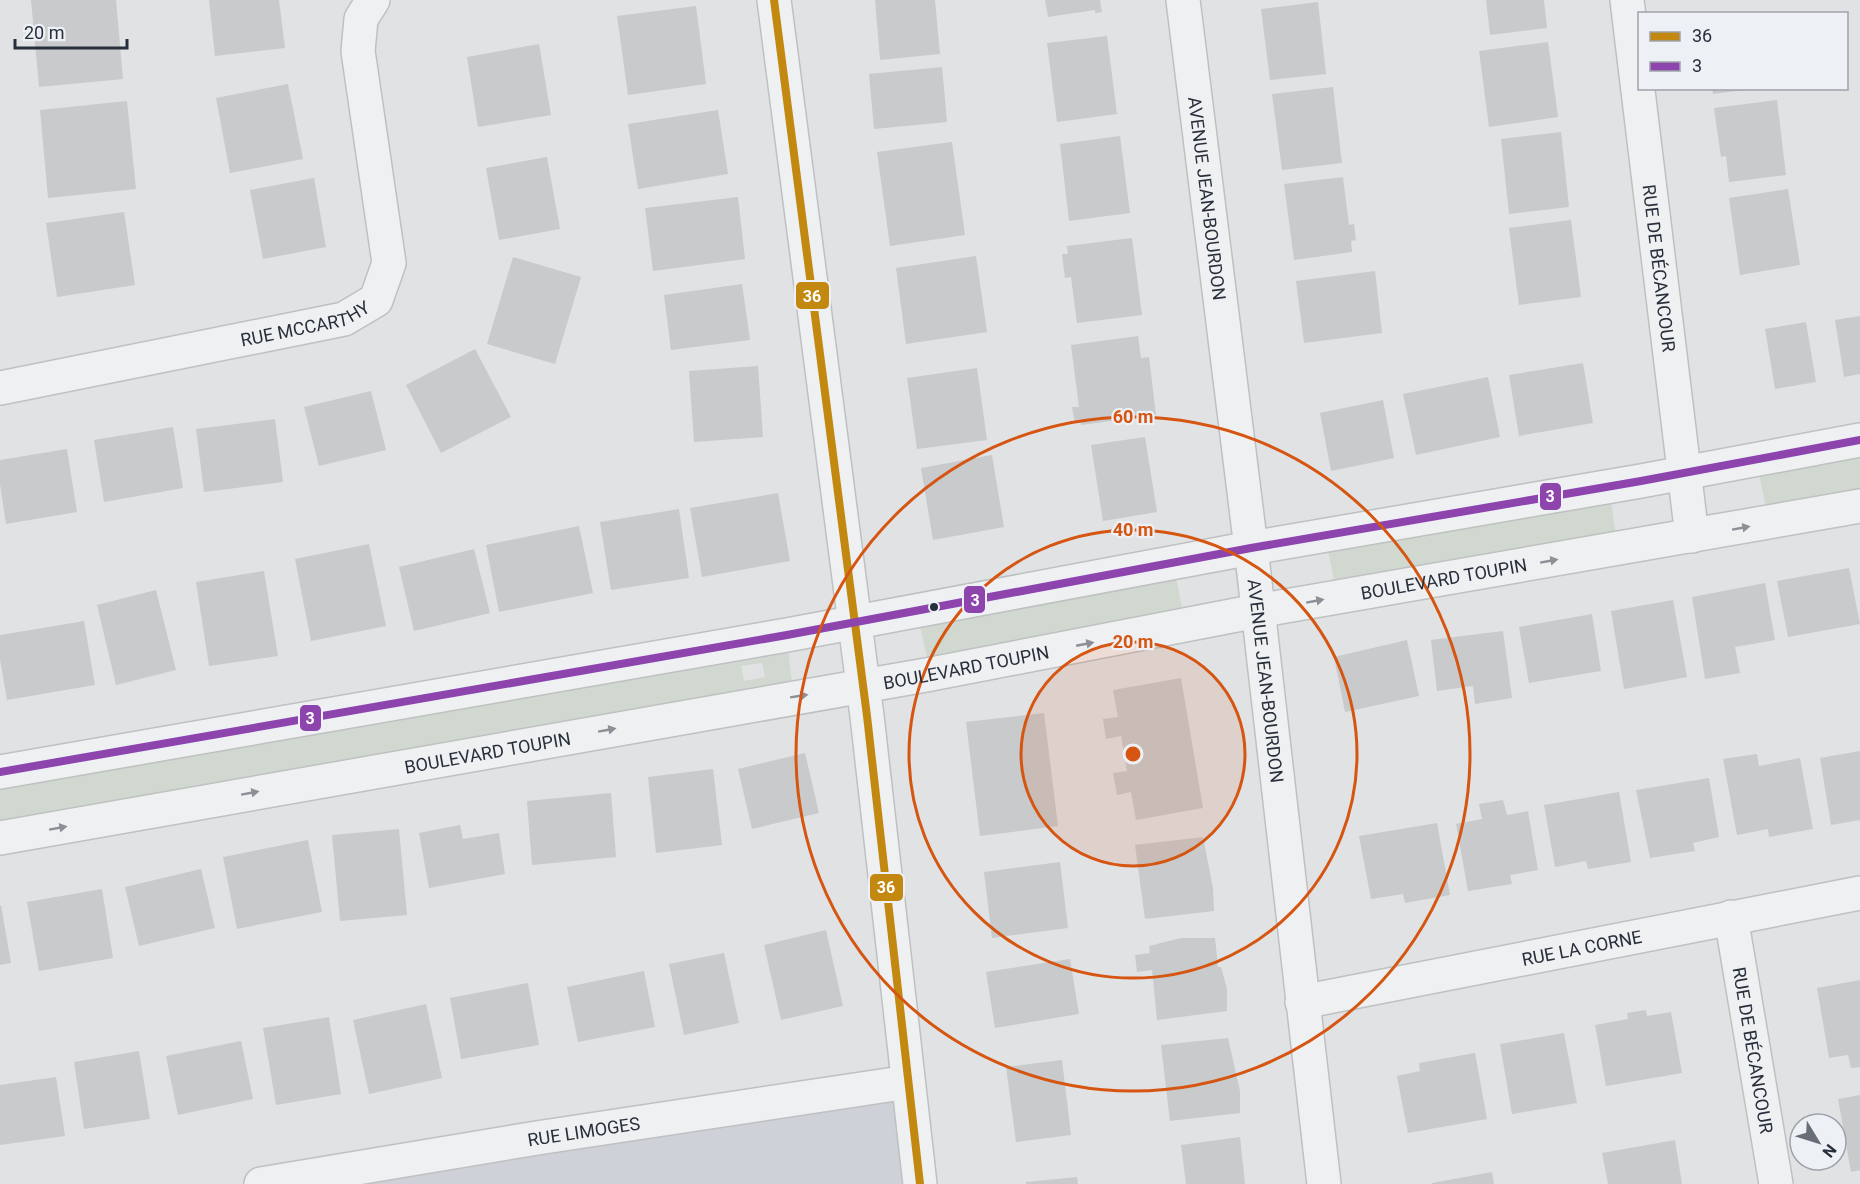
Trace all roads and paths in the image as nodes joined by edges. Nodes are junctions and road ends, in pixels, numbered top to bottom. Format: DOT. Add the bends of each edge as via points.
graph roads {
  1 [pos="373,0"];
  2 [pos="774,0"];
  3 [pos="1182,0"];
  4 [pos="1627,0"];
  5 [pos="0,388"];
  6 [pos="1860,440"];
  7 [pos="1683,474"];
  8 [pos="1860,506"];
  9 [pos="1692,536"];
  10 [pos="1251,548"];
  11 [pos="1257,610"];
  12 [pos="854,622"];
  13 [pos="862,686"];
  14 [pos="0,772"];
  15 [pos="0,838"];
  16 [pos="1860,893"];
  17 [pos="1731,917"];
  18 [pos="1302,1002"];
  19 [pos="908,1082"];
  20 [pos="261,1184"];
  21 [pos="920,1184"];
  22 [pos="1324,1184"];
  23 [pos="1776,1184"];
  1 -- 5 [label="street, RUE MCCARTHY" via="361,19 358,51 389,263 376,300 344,319"];
  2 -- 12 [label="street"];
  3 -- 10 [label="street, AVENUE JEAN-BOURDON"];
  4 -- 7 [label="street, RUE DE BÉCANCOUR"];
  6 -- 7 [label="street"];
  7 -- 9 [label="street, RUE DE BÉCANCOUR"];
  7 -- 10 [label="street"];
  9 -- 8 [label="street, BOULEVARD TOUPIN, one-way"];
  11 -- 9 [label="street, BOULEVARD TOUPIN, one-way"];
  10 -- 11 [label="street, AVENUE JEAN-BOURDON"];
  10 -- 12 [label="street"];
  13 -- 11 [label="street, BOULEVARD TOUPIN, one-way"];
  11 -- 18 [label="street, AVENUE JEAN-BOURDON"];
  12 -- 13 [label="street"];
  12 -- 14 [label="street"];
  15 -- 13 [label="street, BOULEVARD TOUPIN, one-way"];
  13 -- 19 [label="street"];
  16 -- 17 [label="street, RUE LA CORNE"];
  17 -- 18 [label="street, RUE LA CORNE"];
  17 -- 23 [label="street, RUE DE BÉCANCOUR"];
  18 -- 22 [label="street, AVENUE JEAN-BOURDON"];
  19 -- 20 [label="street, RUE LIMOGES"];
  19 -- 21 [label="street"];
}
